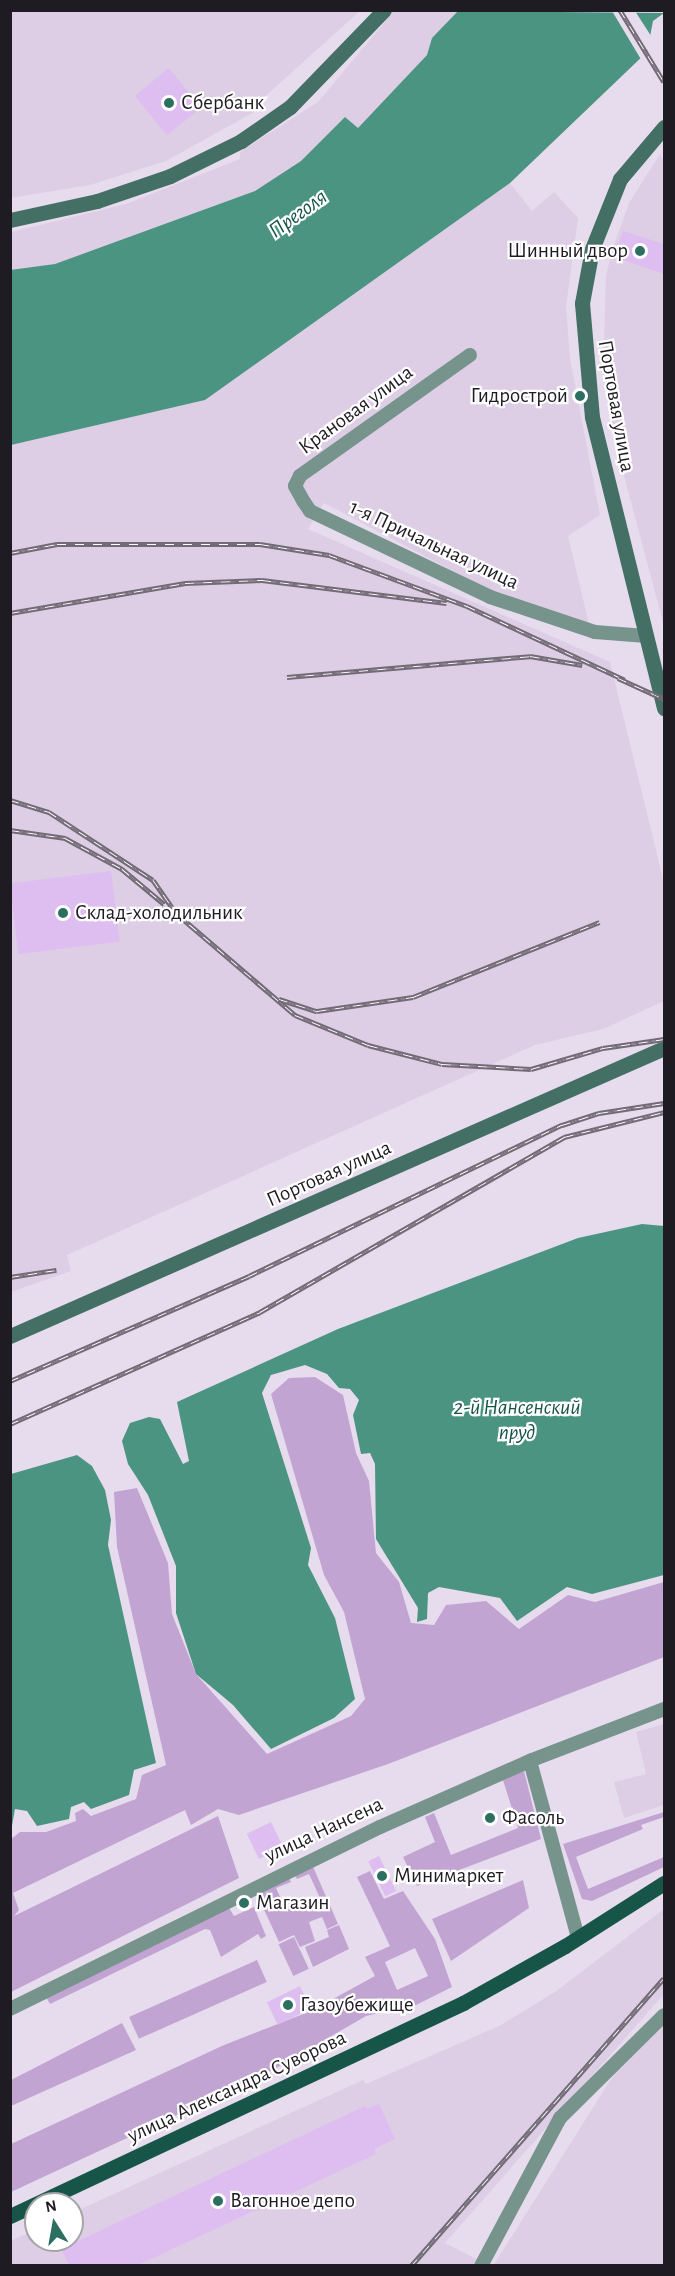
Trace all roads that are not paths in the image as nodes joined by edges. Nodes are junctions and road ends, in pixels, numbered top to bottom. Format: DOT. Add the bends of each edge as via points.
graph roads {
  1 [pos="384,10"];
  2 [pos="664,127"];
  3 [pos="10,220"];
  4 [pos="470,355"];
  5 [pos="310,511"];
  6 [pos="646,636"];
  7 [pos="664,708"];
  8 [pos="664,1048"];
  9 [pos="10,1336"];
  10 [pos="664,1709"];
  11 [pos="530,1761"];
  12 [pos="664,1883"];
  13 [pos="578,1938"];
  14 [pos="10,2009"];
  15 [pos="664,2015"];
  16 [pos="10,2216"];
  17 [pos="481,2265"];
  1 -- 3 [label="main road" via="290,107 241,141 170,176 97,201"];
  2 -- 6 [label="main road, Портовая улица" via="616,187 592,249 582,303 592,417"];
  4 -- 5 [label="street, Крановая улица" via="300,476 295,486"];
  5 -- 6 [label="street, 1-я Причальная улица" via="490,597 595,632"];
  6 -- 7 [label="main road, Портовая улица"];
  8 -- 9 [label="main road, Портовая улица"];
  10 -- 11 [label="street, улица Нансена"];
  11 -- 13 [label="street"];
  11 -- 14 [label="street, улица Нансена" via="251,1887"];
  12 -- 13 [label="main road, улица Александра Суворова"];
  13 -- 16 [label="main road, улица Александра Суворова" via="379,2045"];
  15 -- 17 [label="street" via="560,2118"];
}
